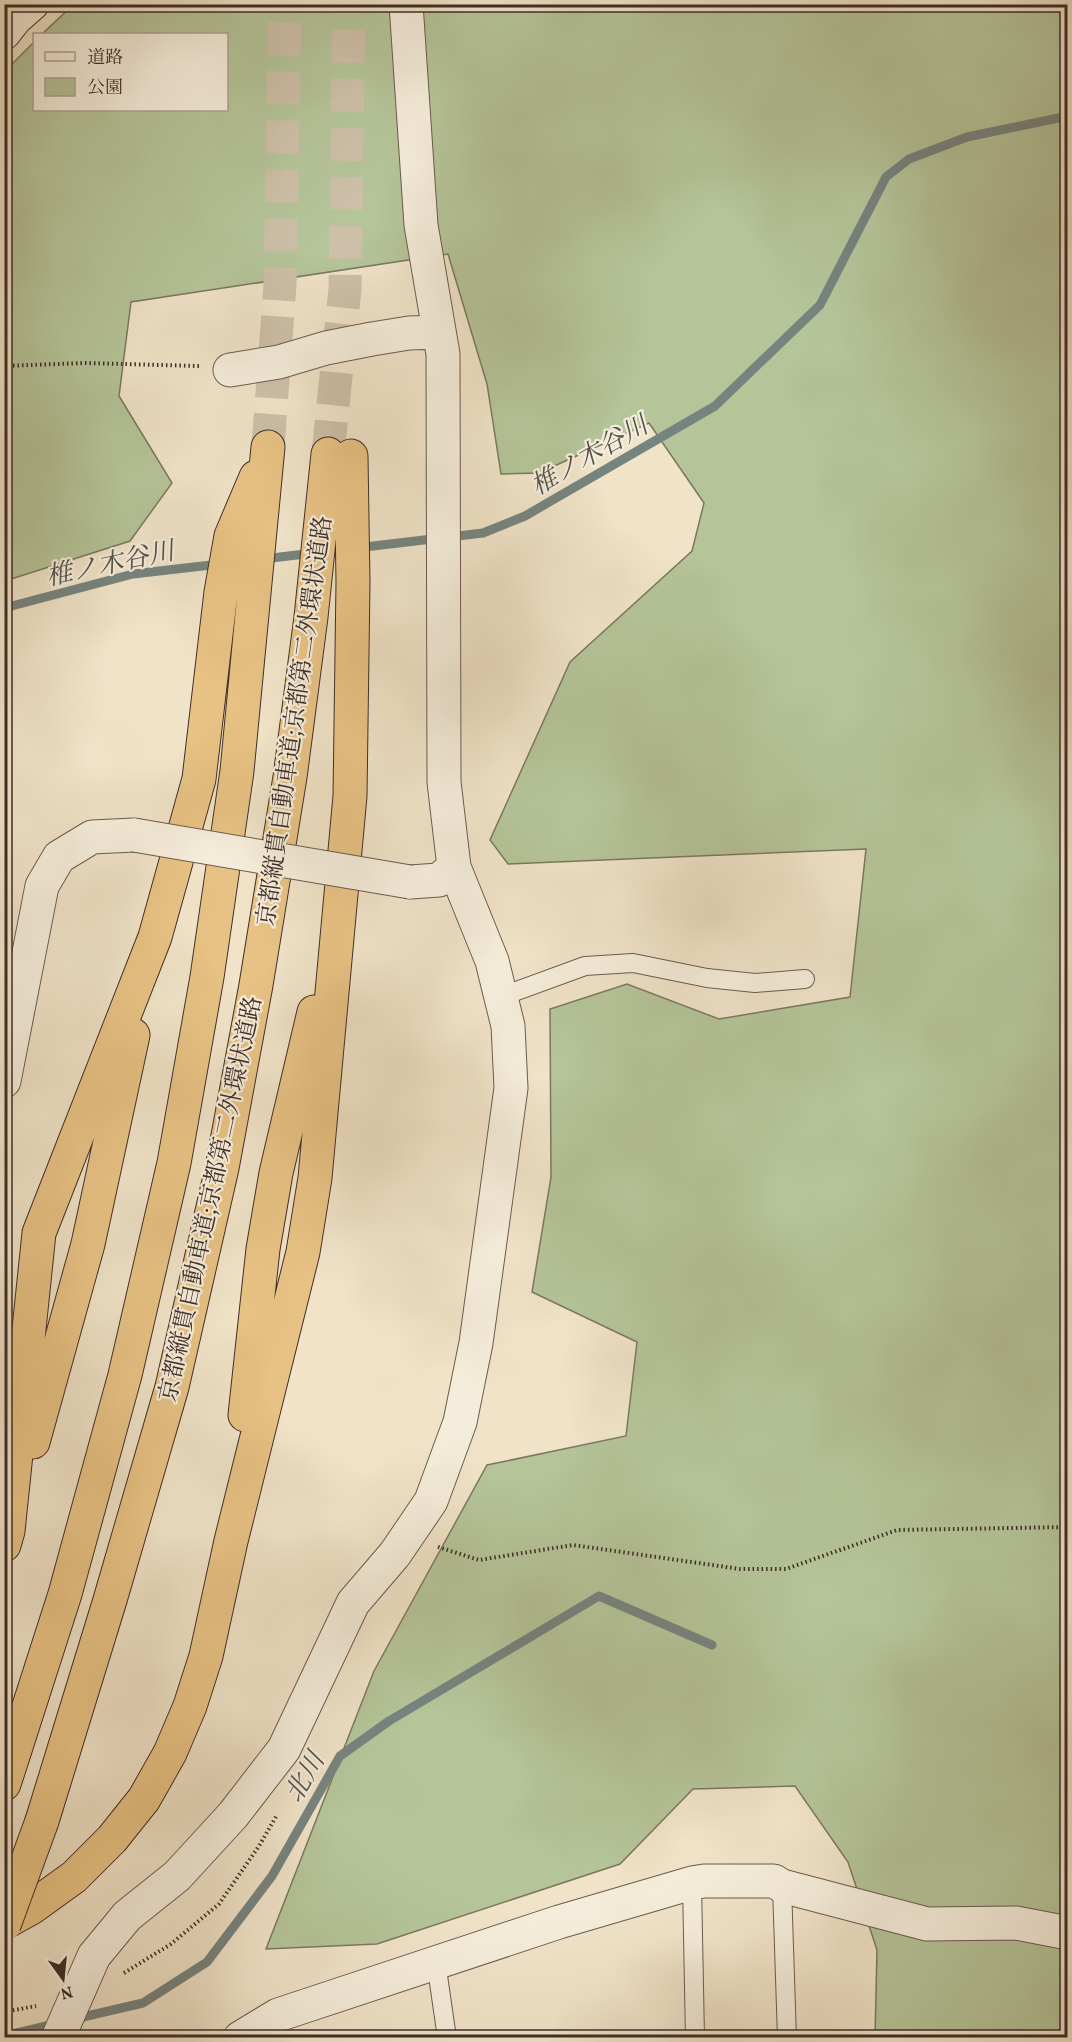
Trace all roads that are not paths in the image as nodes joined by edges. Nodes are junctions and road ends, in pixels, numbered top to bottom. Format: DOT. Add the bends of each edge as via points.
graph roads {
  1 [pos="32,4"];
  2 [pos="406,4"];
  3 [pos="4,33"];
  4 [pos="439,333"];
  5 [pos="230,370"];
  6 [pos="268,447"];
  7 [pos="245,534"];
  8 [pos="454,867"];
  9 [pos="155,937"];
  10 [pos="805,979"];
  11 [pos="500,997"];
  12 [pos="4,1081"];
  13 [pos="6,1538"];
  14 [pos="4,1784"];
  15 [pos="692,1883"];
  16 [pos="782,1886"];
  17 [pos="4,1924"];
  18 [pos="1068,1933"];
  19 [pos="436,1962"];
  20 [pos="58,2037"];
  21 [pos="240,2037"];
  22 [pos="447,2037"];
  23 [pos="695,2037"];
  24 [pos="787,2037"];
  1 -- 3 [label="street"];
  2 -- 4 [label="street" via="421,225"];
  4 -- 5 [label="street" via="372,339"];
  4 -- 8 [label="street" via="443,354 444,782"];
  6 -- 7 [label="highway"];
  7 -- 9 [label="highway" via="220,592 199,779"];
  7 -- 14 [label="highway, 京都縦貫自動車道;京都第二外環状道路" via="255,589 233,794 207,977 174,1162 125,1375 65,1594"];
  8 -- 11 [label="street" via="492,961"];
  8 -- 12 [label="street, bridge" via="439,879 410,882 134,835 92,837 58,857 42,886"];
  9 -- 13 [label="highway" via="88,1244"];
  9 -- 13 [label="highway" via="39,1233"];
  10 -- 11 [label="lane" via="755,983 633,963 614,964 585,966"];
  11 -- 20 [label="street" via="508,1026 511,1088 476,1343 460,1422 431,1501 395,1554 353,1603 284,1749 233,1815 177,1876 127,1916 94,1956"];
  15 -- 16 [label="street" via="774,1881"];
  15 -- 19 [label="street"];
  15 -- 23 [label="lane"];
  16 -- 18 [label="street" via="927,1924 1016,1923"];
  16 -- 24 [label="lane"];
  17 -- 17 [label="highway, 京都縦貫自動車道;京都第二外環状道路, bridge" via="42,1821 172,1388 222,1168 256,985 290,777 321,531 340,455 352,527 350,796 315,1178 305,1241 206,1656 170,1754 144,1799 112,1839 74,1877"];
  19 -- 21 [label="street" via="278,2015"];
  19 -- 22 [label="lane"];
}
